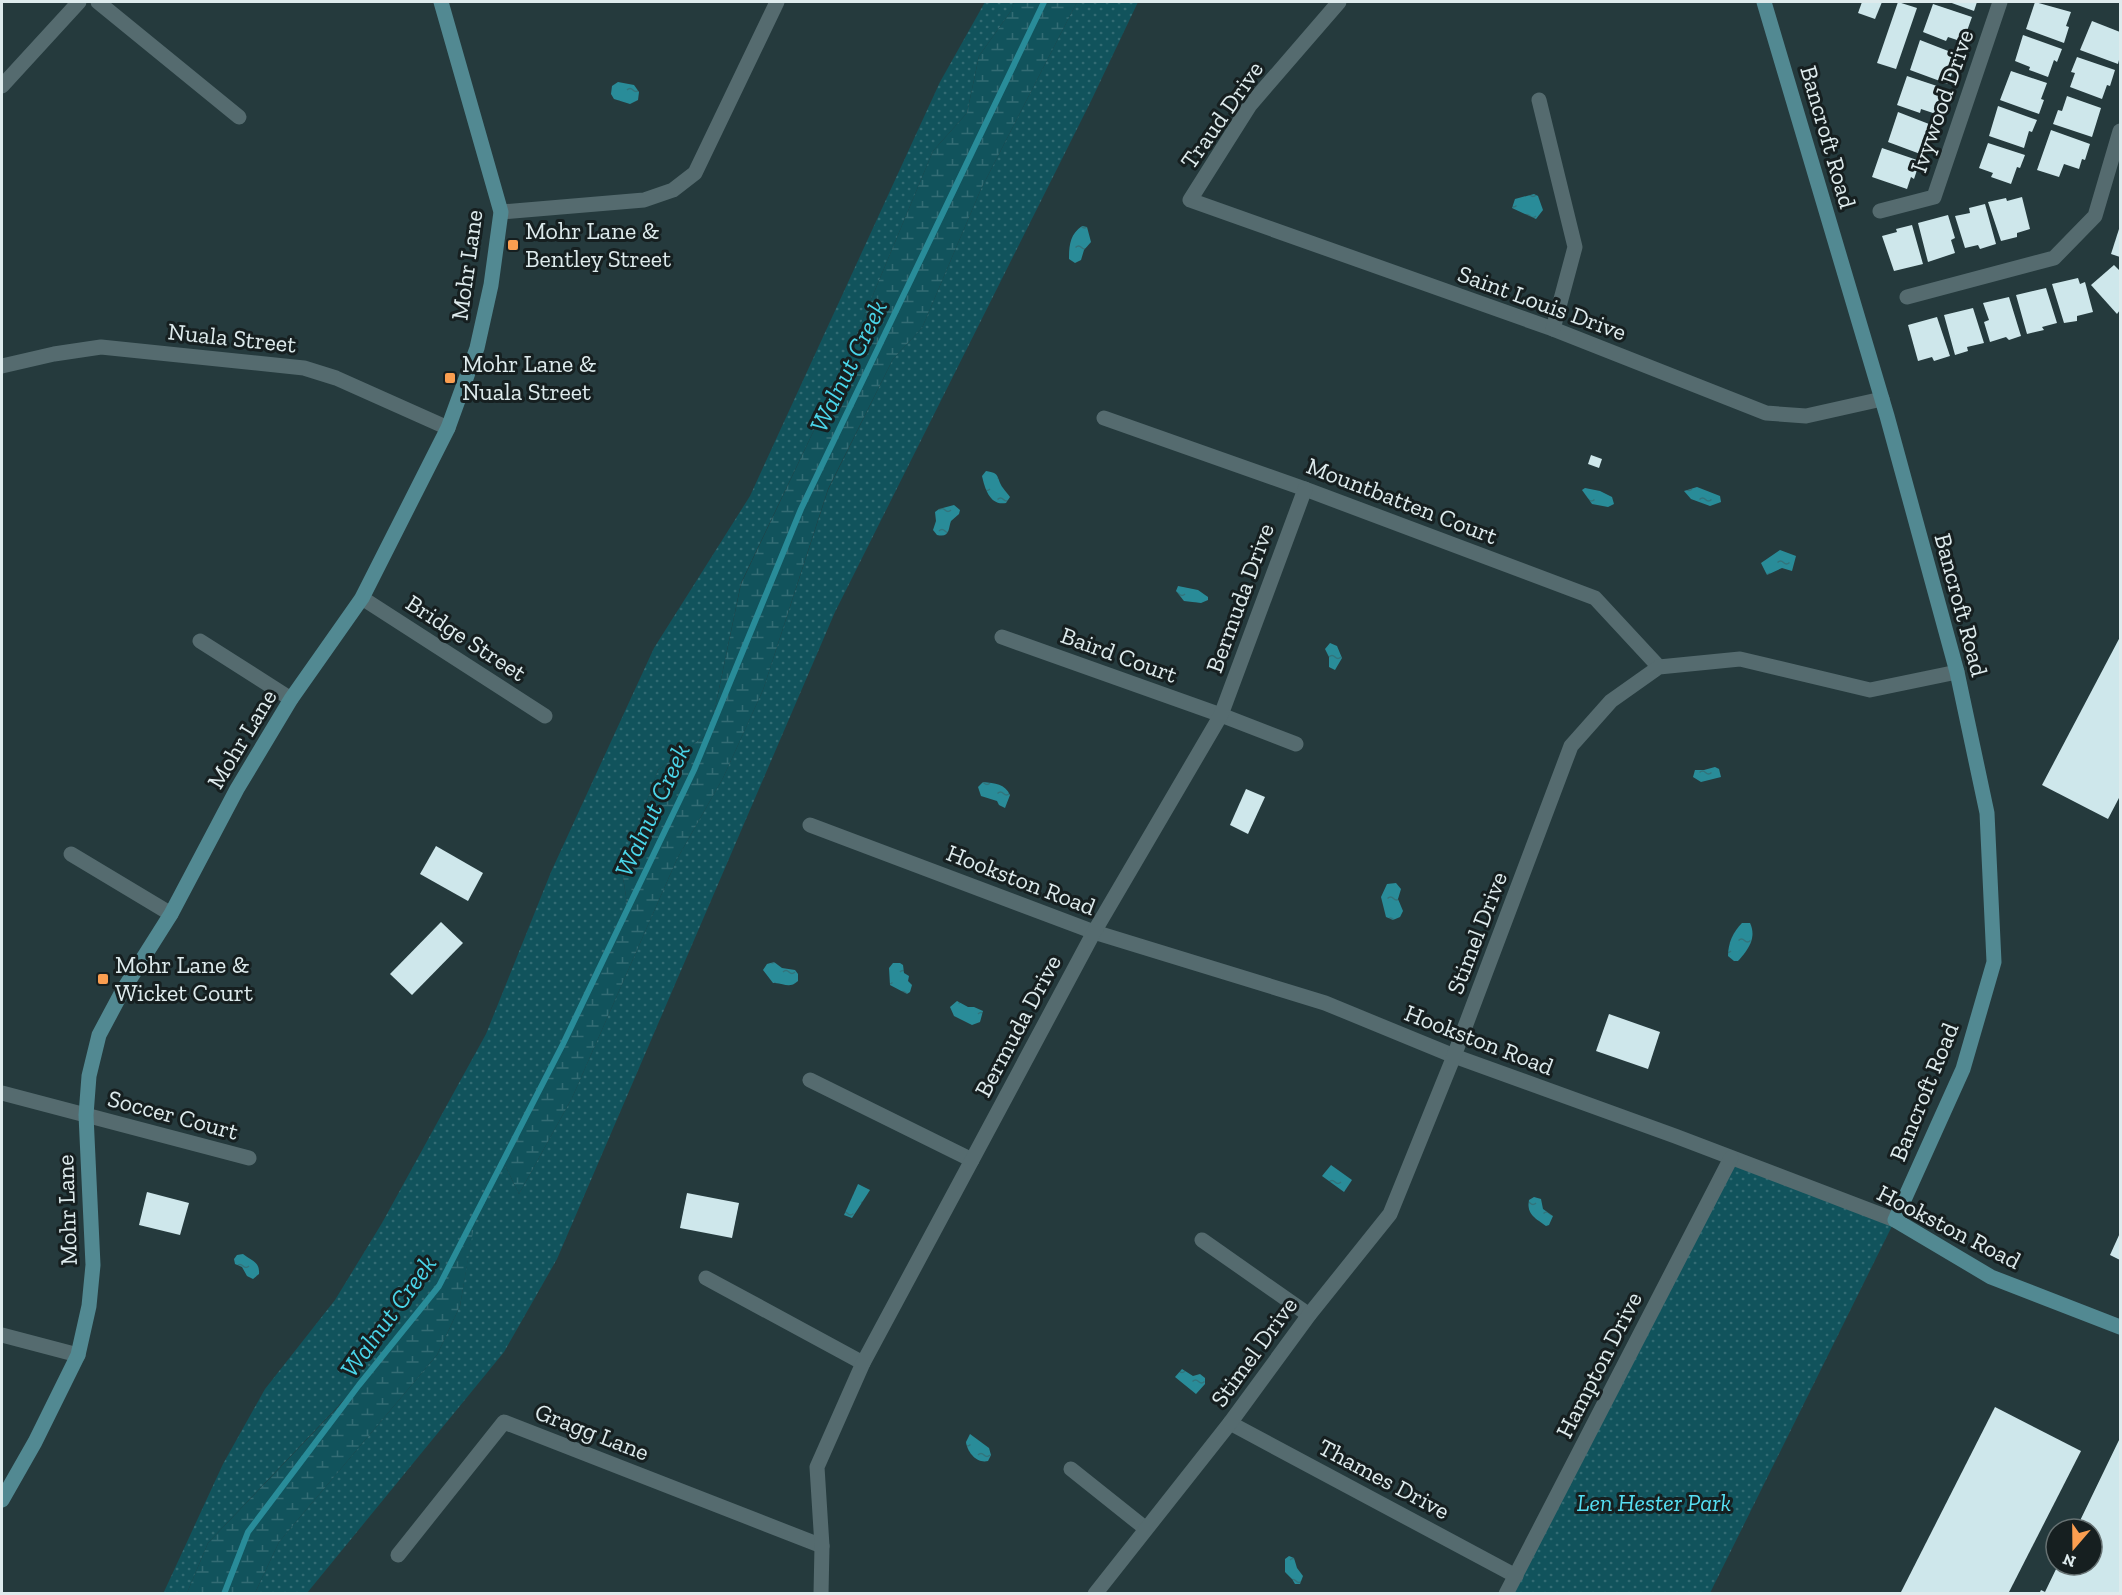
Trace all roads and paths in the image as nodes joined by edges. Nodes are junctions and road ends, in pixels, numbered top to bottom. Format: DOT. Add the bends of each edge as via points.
graph roads {
  1 [pos="79,2"];
  2 [pos="98,2"];
  3 [pos="441,2"];
  4 [pos="777,2"];
  5 [pos="1339,2"];
  6 [pos="1764,2"];
  7 [pos="2000,2"];
  8 [pos="2,86"];
  9 [pos="1539,100"];
  10 [pos="239,117"];
  11 [pos="2121,131"];
  12 [pos="1190,200"];
  13 [pos="1880,211"];
  14 [pos="501,212"];
  15 [pos="1907,297"];
  16 [pos="1553,329"];
  17 [pos="2,366"];
  18 [pos="1882,399"];
  19 [pos="1104,418"];
  20 [pos="448,428"];
  21 [pos="1305,489"];
  22 [pos="362,598"];
  23 [pos="1002,637"];
  24 [pos="200,641"];
  25 [pos="1659,667"];
  26 [pos="1957,672"];
  27 [pos="291,699"];
  28 [pos="1221,715"];
  29 [pos="545,716"];
  30 [pos="1296,744"];
  31 [pos="810,825"];
  32 [pos="71,854"];
  33 [pos="171,914"];
  34 [pos="1094,932"];
  35 [pos="1454,1056"];
  36 [pos="810,1080"];
  37 [pos="2,1093"];
  38 [pos="86,1116"];
  39 [pos="249,1158"];
  40 [pos="1731,1158"];
  41 [pos="972,1160"];
  42 [pos="1895,1220"];
  43 [pos="1202,1240"];
  44 [pos="706,1278"];
  45 [pos="1309,1315"];
  46 [pos="2121,1327"];
  47 [pos="2,1335"];
  48 [pos="78,1355"];
  49 [pos="863,1363"];
  50 [pos="1230,1423"];
  51 [pos="1071,1469"];
  52 [pos="2,1500"];
  53 [pos="1145,1528"];
  54 [pos="822,1546"];
  55 [pos="398,1555"];
  56 [pos="1516,1576"];
  57 [pos="821,1593"];
  58 [pos="1095,1593"];
  59 [pos="1506,1593"];
  1 -- 8 [label="street"];
  2 -- 10 [label="street"];
  3 -- 14 [label="street, Mohr Lane"];
  4 -- 14 [label="street" via="695,173 673,190 644,200"];
  5 -- 12 [label="street, Traud Drive" via="1250,105"];
  6 -- 18 [label="street, Bancroft Road"];
  7 -- 13 [label="street, Ivywood Drive" via="1934,197"];
  9 -- 16 [label="street" via="1575,247"];
  11 -- 15 [label="street" via="2095,216 2054,258"];
  12 -- 16 [label="street, Saint Louis Drive"];
  14 -- 20 [label="street, Mohr Lane" via="477,348"];
  16 -- 18 [label="street, Saint Louis Drive" via="1766,413 1806,416"];
  17 -- 20 [label="street, Nuala Street" via="101,347 304,368 336,378"];
  18 -- 26 [label="street, Bancroft Road"];
  19 -- 21 [label="street, Mountbatten Court"];
  20 -- 22 [label="street, Mohr Lane"];
  21 -- 25 [label="street, Mountbatten Court" via="1594,598"];
  21 -- 28 [label="street, Bermuda Drive"];
  22 -- 27 [label="street, Mohr Lane"];
  22 -- 29 [label="street, Bridge Street"];
  23 -- 28 [label="street, Baird Court"];
  24 -- 27 [label="street"];
  25 -- 26 [label="street, Stimel Drive" via="1740,659 1870,690"];
  25 -- 35 [label="street, Stimel Drive" via="1611,701 1571,746"];
  26 -- 42 [label="street, Bancroft Road" via="1988,813 1994,962 1963,1069"];
  27 -- 33 [label="street, Mohr Lane" via="237,789"];
  28 -- 30 [label="street, Baird Court"];
  28 -- 34 [label="street, Bermuda Drive"];
  31 -- 34 [label="street, Hookston Road"];
  32 -- 33 [label="street"];
  33 -- 38 [label="street, Mohr Lane" via="99,1035 89,1076"];
  34 -- 35 [label="street, Hookston Road" via="1325,1003"];
  34 -- 41 [label="street, Bermuda Drive"];
  35 -- 40 [label="street, Hookston Road"];
  35 -- 45 [label="street, Stimel Drive" via="1390,1215"];
  36 -- 41 [label="street"];
  37 -- 38 [label="street, Soccer Court"];
  38 -- 39 [label="street, Soccer Court"];
  38 -- 48 [label="street, Mohr Lane" via="93,1265"];
  40 -- 42 [label="street, Hookston Road"];
  40 -- 56 [label="street, Hampton Drive"];
  41 -- 49 [label="street, Bermuda Drive"];
  42 -- 46 [label="street, Hookston Road" via="1990,1277"];
  43 -- 45 [label="street"];
  44 -- 49 [label="street"];
  45 -- 50 [label="street, Stimel Drive"];
  47 -- 48 [label="street"];
  48 -- 52 [label="street, Mohr Lane"];
  49 -- 54 [label="street, Bermuda Drive" via="817,1467"];
  50 -- 53 [label="street, Stimel Drive"];
  50 -- 56 [label="street, Thames Drive"];
  51 -- 53 [label="street"];
  53 -- 58 [label="street, Stimel Drive"];
  54 -- 55 [label="street, Gragg Lane" via="504,1422"];
  54 -- 57 [label="street, Bermuda Drive"];
  56 -- 59 [label="street, Hampton Drive"];
}
